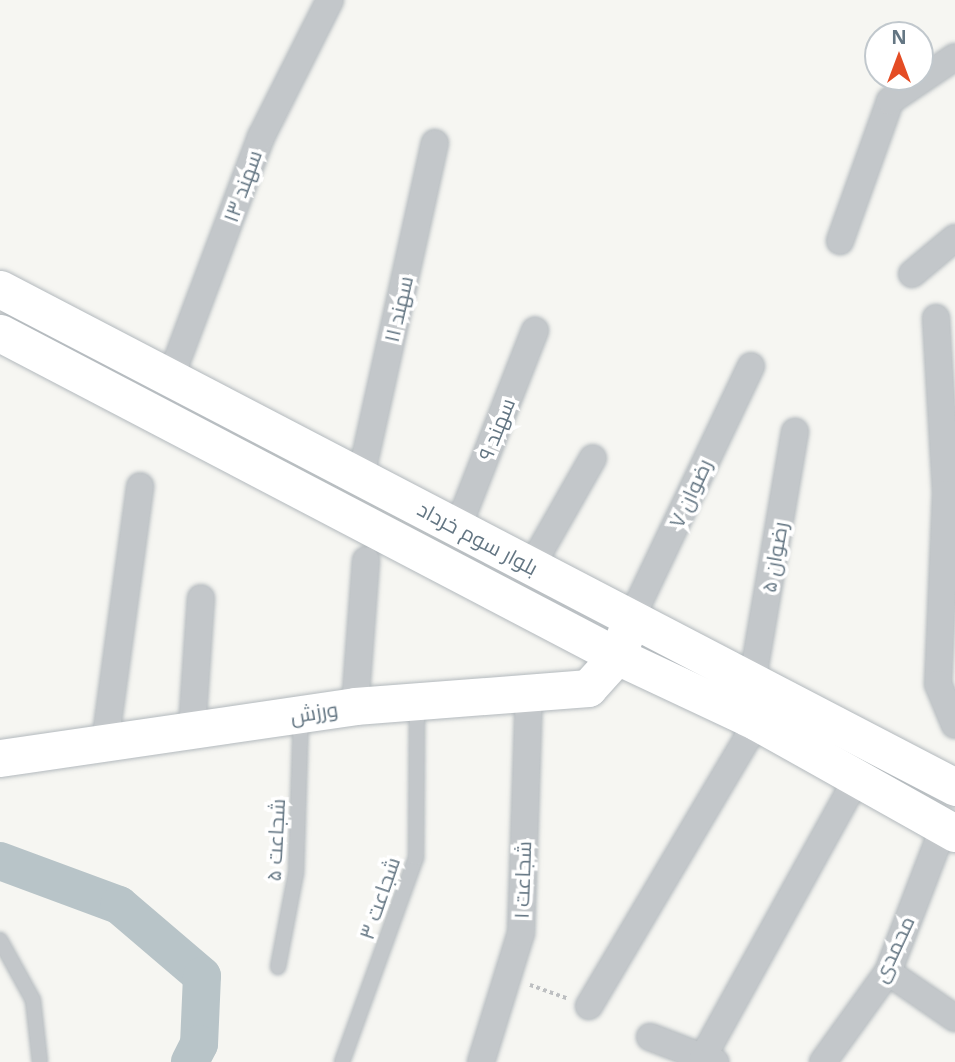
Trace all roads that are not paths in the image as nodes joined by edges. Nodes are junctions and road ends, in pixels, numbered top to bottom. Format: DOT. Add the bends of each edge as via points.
graph roads {
  1 [pos="330,0"];
  2 [pos="955,57"];
  3 [pos="435,143"];
  4 [pos="955,238"];
  5 [pos="840,241"];
  6 [pos="912,274"];
  7 [pos="0,289"];
  8 [pos="936,318"];
  9 [pos="535,331"];
  10 [pos="0,333"];
  11 [pos="751,366"];
  12 [pos="170,379"];
  13 [pos="795,432"];
  14 [pos="593,458"];
  15 [pos="361,475"];
  16 [pos="140,486"];
  17 [pos="458,527"];
  18 [pos="366,560"];
  19 [pos="531,567"];
  20 [pos="201,598"];
  21 [pos="630,621"];
  22 [pos="617,656"];
  23 [pos="752,682"];
  24 [pos="529,693"];
  25 [pos="417,700"];
  26 [pos="355,706"];
  27 [pos="301,714"];
  28 [pos="757,722"];
  29 [pos="955,725"];
  30 [pos="192,729"];
  31 [pos="105,743"];
  32 [pos="0,758"];
  33 [pos="857,778"];
  34 [pos="955,787"];
  35 [pos="951,818"];
  36 [pos="0,940"];
  37 [pos="278,967"];
  38 [pos="888,972"];
  39 [pos="589,1006"];
  40 [pos="955,1018"];
  41 [pos="650,1037"];
  42 [pos="709,1059"];
  43 [pos="829,1061"];
  44 [pos="40,1062"];
  45 [pos="342,1062"];
  46 [pos="481,1062"];
  1 -- 12 [label="street, سهند ۱۳" via="261,137"];
  2 -- 5 [label="street" via="890,101"];
  3 -- 15 [label="street, سهند ۱۱"];
  4 -- 6 [label="street"];
  7 -- 12 [label="main road, بلوار سوم خرداد"];
  8 -- 29 [label="street" via="946,494 938,684"];
  9 -- 17 [label="street, سهند ۹"];
  10 -- 22 [label="main road, بلوار سوم خرداد"];
  11 -- 21 [label="street, رضوان ۷"];
  12 -- 15 [label="main road, بلوار سوم خرداد"];
  13 -- 23 [label="street, رضوان ۵"];
  14 -- 19 [label="street"];
  15 -- 17 [label="main road, بلوار سوم خرداد"];
  16 -- 31 [label="street"];
  17 -- 19 [label="main road, بلوار سوم خرداد"];
  18 -- 26 [label="street"];
  19 -- 21 [label="main road, بلوار سوم خرداد"];
  20 -- 30 [label="street"];
  21 -- 22 [label="main road"];
  21 -- 23 [label="main road, بلوار سوم خرداد"];
  22 -- 24 [label="main road, ورزش" via="588,688"];
  22 -- 28 [label="main road, بلوار سوم خرداد"];
  23 -- 34 [label="main road, بلوار سوم خرداد"];
  24 -- 25 [label="main road, ورزش"];
  24 -- 46 [label="street, شجاعت ۱" via="521,933"];
  25 -- 26 [label="main road, ورزش"];
  25 -- 45 [label="lane, شجاعت ۳" via="416,858"];
  26 -- 27 [label="main road, ورزش"];
  27 -- 30 [label="main road, ورزش"];
  27 -- 37 [label="lane, شجاعت ۵" via="296,873"];
  28 -- 33 [label="main road, بلوار سوم خرداد"];
  28 -- 39 [label="street"];
  30 -- 31 [label="main road, ورزش"];
  31 -- 32 [label="main road, ورزش"];
  33 -- 35 [label="main road, بلوار سوم خرداد"];
  33 -- 42 [label="street"];
  35 -- 38 [label="street, محمدی"];
  36 -- 44 [label="lane" via="33,1000"];
  38 -- 40 [label="street"];
  38 -- 43 [label="street, محمدی"];
  41 -- 42 [label="street"];
}
